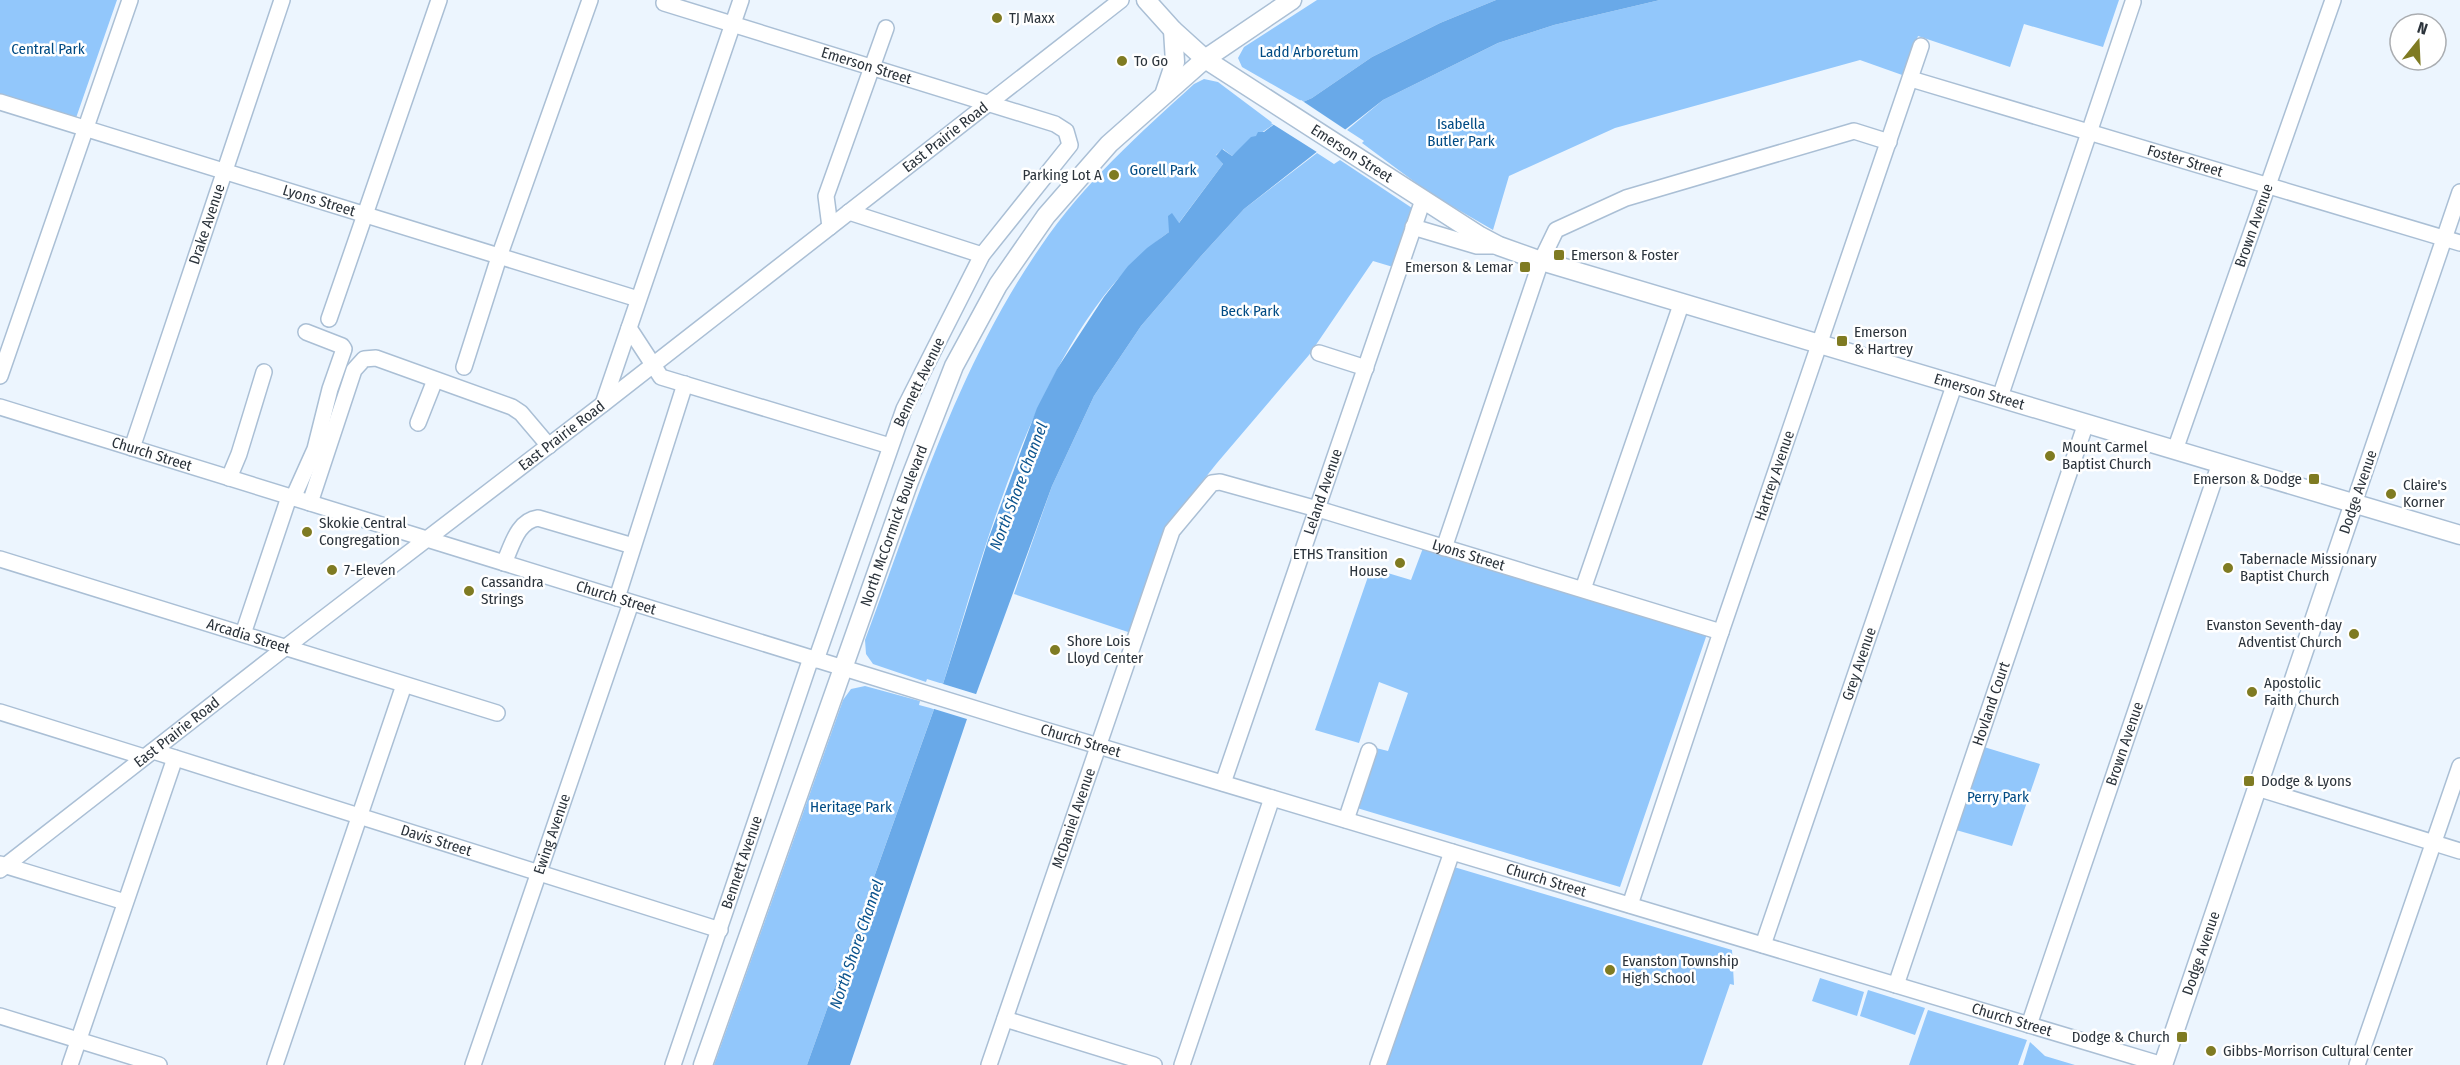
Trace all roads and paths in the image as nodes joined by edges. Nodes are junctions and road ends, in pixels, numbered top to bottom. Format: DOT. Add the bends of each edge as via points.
graph roads {
  1 [pos="130,0"];
  2 [pos="282,0"];
  3 [pos="439,0"];
  4 [pos="590,0"];
  5 [pos="741,0"];
  6 [pos="1120,0"];
  7 [pos="1146,0"];
  8 [pos="1292,0"];
  9 [pos="2332,0"];
  10 [pos="2133,2"];
  11 [pos="663,3"];
  12 [pos="733,25"];
  13 [pos="886,28"];
  14 [pos="1173,30"];
  15 [pos="1921,46"];
  16 [pos="1205,59"];
  17 [pos="872,67"];
  18 [pos="1911,79"];
  19 [pos="1162,98"];
  20 [pos="0,102"];
  21 [pos="990,103"];
  22 [pos="85,129"];
  23 [pos="1066,131"];
  24 [pos="2088,132"];
  25 [pos="1889,142"];
  26 [pos="225,172"];
  27 [pos="2268,185"];
  28 [pos="2460,192"];
  29 [pos="1423,200"];
  30 [pos="849,212"];
  31 [pos="363,215"];
  32 [pos="830,227"];
  33 [pos="1413,227"];
  34 [pos="2444,238"];
  35 [pos="2460,243"];
  36 [pos="1499,246"];
  37 [pos="982,255"];
  38 [pos="499,257"];
  39 [pos="1542,261"];
  40 [pos="638,299"];
  41 [pos="1682,302"];
  42 [pos="329,319"];
  43 [pos="629,328"];
  44 [pos="306,332"];
  45 [pos="1820,343"];
  46 [pos="1319,353"];
  47 [pos="653,365"];
  48 [pos="464,367"];
  49 [pos="1365,368"];
  50 [pos="264,372"];
  51 [pos="0,376"];
  52 [pos="435,380"];
  53 [pos="1954,383"];
  54 [pos="685,384"];
  55 [pos="2000,397"];
  56 [pos="603,404"];
  57 [pos="0,407"];
  58 [pos="418,423"];
  59 [pos="2086,423"];
  60 [pos="549,446"];
  61 [pos="890,447"];
  62 [pos="132,448"];
  63 [pos="2175,450"];
  64 [pos="2220,463"];
  65 [pos="229,478"];
  66 [pos="1215,482"];
  67 [pos="291,497"];
  68 [pos="310,503"];
  69 [pos="2354,503"];
  70 [pos="1317,509"];
  71 [pos="2460,535"];
  72 [pos="426,539"];
  73 [pos="633,546"];
  74 [pos="1444,548"];
  75 [pos="0,559"];
  76 [pos="504,563"];
  77 [pos="1583,589"];
  78 [pos="624,600"];
  79 [pos="1721,632"];
  80 [pos="243,634"];
  81 [pos="286,647"];
  82 [pos="814,659"];
  83 [pos="843,668"];
  84 [pos="404,685"];
  85 [pos="0,712"];
  86 [pos="496,713"];
  87 [pos="1099,746"];
  88 [pos="1369,751"];
  89 [pos="149,754"];
  90 [pos="175,758"];
  91 [pos="2460,766"];
  92 [pos="1223,783"];
  93 [pos="2257,788"];
  94 [pos="1272,798"];
  95 [pos="359,815"];
  96 [pos="1346,820"];
  97 [pos="2434,843"];
  98 [pos="2460,851"];
  99 [pos="1452,852"];
  100 [pos="2,867"];
  101 [pos="540,872"];
  102 [pos="125,903"];
  103 [pos="1630,905"];
  104 [pos="720,930"];
  105 [pos="1763,945"];
  106 [pos="1896,985"];
  107 [pos="0,1016"];
  108 [pos="1005,1019"];
  109 [pos="2029,1025"];
  110 [pos="79,1040"];
  111 [pos="70,1065"];
  112 [pos="159,1065"];
  113 [pos="274,1065"];
  114 [pos="473,1065"];
  115 [pos="673,1065"];
  116 [pos="703,1065"];
  117 [pos="989,1065"];
  118 [pos="1154,1065"];
  119 [pos="1182,1065"];
  120 [pos="1378,1065"];
  121 [pos="2163,1065"];
  122 [pos="2357,1065"];
  1 -- 22 [label="street"];
  2 -- 26 [label="street, Drake Avenue"];
  3 -- 31 [label="street"];
  4 -- 38 [label="street"];
  5 -- 12 [label="street"];
  6 -- 21 [label="street, East Prairie Road"];
  7 -- 14 [label="main road, Emerson Street"];
  8 -- 16 [label="main road, North McCormick Boulevard"];
  9 -- 27 [label="street, Brown Avenue"];
  10 -- 24 [label="street"];
  11 -- 12 [label="street, Emerson Street"];
  12 -- 17 [label="street, Emerson Street"];
  12 -- 40 [label="street"];
  13 -- 17 [label="street"];
  14 -- 16 [label="main road, Emerson Street"];
  14 -- 19 [label="main road" via="1175,62"];
  15 -- 18 [label="street, Hartrey Avenue"];
  16 -- 19 [label="main road, North McCormick Boulevard"];
  16 -- 29 [label="main road, Emerson Street"];
  17 -- 21 [label="street, Emerson Street"];
  17 -- 32 [label="street" via="826,196"];
  18 -- 24 [label="street, Foster Street"];
  18 -- 25 [label="street, Hartrey Avenue"];
  19 -- 83 [label="main road, North McCormick Boulevard" via="1109,144 1066,190 998,285 954,366"];
  20 -- 22 [label="street, Lyons Street"];
  21 -- 23 [label="street, Emerson Street"];
  21 -- 30 [label="street, East Prairie Road"];
  22 -- 26 [label="street, Lyons Street"];
  22 -- 51 [label="street"];
  23 -- 37 [label="street, Bennett Avenue" via="1070,145"];
  24 -- 27 [label="street, Foster Street"];
  24 -- 55 [label="street"];
  25 -- 39 [label="street" via="1854,131 1626,198 1556,230"];
  25 -- 45 [label="street, Hartrey Avenue"];
  26 -- 31 [label="street, Lyons Street"];
  26 -- 62 [label="street, Drake Avenue"];
  27 -- 34 [label="street, Foster Street"];
  27 -- 63 [label="street, Brown Avenue"];
  28 -- 34 [label="street, Dodge Avenue"];
  29 -- 33 [label="street, Leland Avenue"];
  29 -- 36 [label="main road, Emerson Street"];
  30 -- 32 [label="street, East Prairie Road"];
  30 -- 37 [label="street"];
  31 -- 38 [label="street, Lyons Street"];
  31 -- 42 [label="street"];
  32 -- 47 [label="street, East Prairie Road"];
  33 -- 36 [label="street, Emerson Street" via="1477,246"];
  33 -- 49 [label="street, Leland Avenue"];
  34 -- 35 [label="street, Foster Street"];
  34 -- 69 [label="street, Dodge Avenue"];
  36 -- 39 [label="main road, Emerson Street"];
  37 -- 61 [label="street, Bennett Avenue" via="904,409"];
  38 -- 40 [label="street, Lyons Street"];
  38 -- 48 [label="street"];
  39 -- 41 [label="main road, Emerson Street"];
  39 -- 74 [label="street"];
  40 -- 43 [label="street"];
  41 -- 45 [label="main road, Emerson Street"];
  41 -- 77 [label="street"];
  43 -- 47 [label="street"];
  43 -- 56 [label="street"];
  44 -- 67 [label="street" via="344,349 315,449"];
  45 -- 53 [label="main road, Emerson Street"];
  45 -- 79 [label="street, Hartrey Avenue"];
  46 -- 49 [label="street"];
  47 -- 54 [label="street" via="661,377"];
  47 -- 56 [label="street, East Prairie Road"];
  49 -- 70 [label="street, Leland Avenue"];
  50 -- 65 [label="street"];
  52 -- 58 [label="street"];
  52 -- 60 [label="street" via="521,413"];
  52 -- 68 [label="street" via="376,358 364,359 354,370"];
  53 -- 55 [label="main road, Emerson Street"];
  53 -- 105 [label="street, Grey Avenue"];
  54 -- 61 [label="street"];
  54 -- 73 [label="street, Ewing Avenue"];
  55 -- 59 [label="main road, Emerson Street"];
  56 -- 60 [label="street, East Prairie Road"];
  57 -- 62 [label="street, Church Street"];
  59 -- 63 [label="main road, Emerson Street"];
  59 -- 106 [label="street, Hovland Court"];
  60 -- 72 [label="street, East Prairie Road"];
  61 -- 82 [label="street, Bennett Avenue"];
  62 -- 65 [label="street, Church Street"];
  63 -- 64 [label="main road, Emerson Street"];
  64 -- 69 [label="main road, Emerson Street"];
  64 -- 109 [label="street, Brown Avenue"];
  65 -- 67 [label="street, Church Street"];
  66 -- 70 [label="street, Lyons Street"];
  66 -- 87 [label="street, McDaniel Avenue" via="1172,531"];
  67 -- 68 [label="street, Church Street"];
  67 -- 80 [label="street"];
  68 -- 72 [label="street, Church Street"];
  69 -- 71 [label="main road, Emerson Street"];
  69 -- 93 [label="main road, Dodge Avenue"];
  70 -- 74 [label="street, Lyons Street"];
  70 -- 92 [label="street, Leland Avenue"];
  72 -- 76 [label="street, Church Street"];
  72 -- 81 [label="street, East Prairie Road"];
  73 -- 76 [label="street" via="538,518 529,519 520,528"];
  73 -- 78 [label="street, Ewing Avenue"];
  74 -- 77 [label="street, Lyons Street"];
  75 -- 80 [label="street, Arcadia Street"];
  76 -- 78 [label="street, Church Street"];
  77 -- 79 [label="street, Lyons Street"];
  78 -- 82 [label="street, Church Street"];
  78 -- 101 [label="street, Ewing Avenue"];
  79 -- 103 [label="street, Hartrey Avenue"];
  80 -- 81 [label="street, Arcadia Street"];
  81 -- 84 [label="street, Arcadia Street"];
  81 -- 89 [label="street, East Prairie Road"];
  82 -- 83 [label="street, Church Street"];
  82 -- 104 [label="street, Bennett Avenue"];
  83 -- 87 [label="street, Church Street"];
  83 -- 116 [label="main road, North McCormick Boulevard"];
  84 -- 86 [label="street, Arcadia Street"];
  84 -- 95 [label="street"];
  85 -- 89 [label="street, Davis Street"];
  87 -- 92 [label="street, Church Street"];
  87 -- 108 [label="street, McDaniel Avenue"];
  88 -- 96 [label="street"];
  89 -- 90 [label="street, Davis Street"];
  89 -- 100 [label="street, East Prairie Road"];
  90 -- 95 [label="street, Davis Street"];
  90 -- 102 [label="street"];
  91 -- 97 [label="street"];
  92 -- 94 [label="street, Church Street"];
  93 -- 97 [label="street"];
  93 -- 121 [label="main road, Dodge Avenue"];
  94 -- 96 [label="street, Church Street"];
  94 -- 119 [label="street"];
  95 -- 101 [label="street, Davis Street"];
  95 -- 113 [label="street"];
  96 -- 99 [label="street, Church Street"];
  97 -- 98 [label="street"];
  97 -- 122 [label="street"];
  99 -- 103 [label="street, Church Street"];
  99 -- 120 [label="street"];
  100 -- 102 [label="street"];
  101 -- 104 [label="street, Davis Street"];
  101 -- 114 [label="street, Ewing Avenue"];
  102 -- 110 [label="street"];
  103 -- 105 [label="street, Church Street"];
  104 -- 115 [label="street, Bennett Avenue"];
  105 -- 106 [label="street, Church Street"];
  106 -- 109 [label="street, Church Street"];
  107 -- 110 [label="street"];
  108 -- 117 [label="street, McDaniel Avenue"];
  108 -- 118 [label="street"];
  109 -- 121 [label="street, Church Street"];
  110 -- 111 [label="street"];
  110 -- 112 [label="street"];
}
